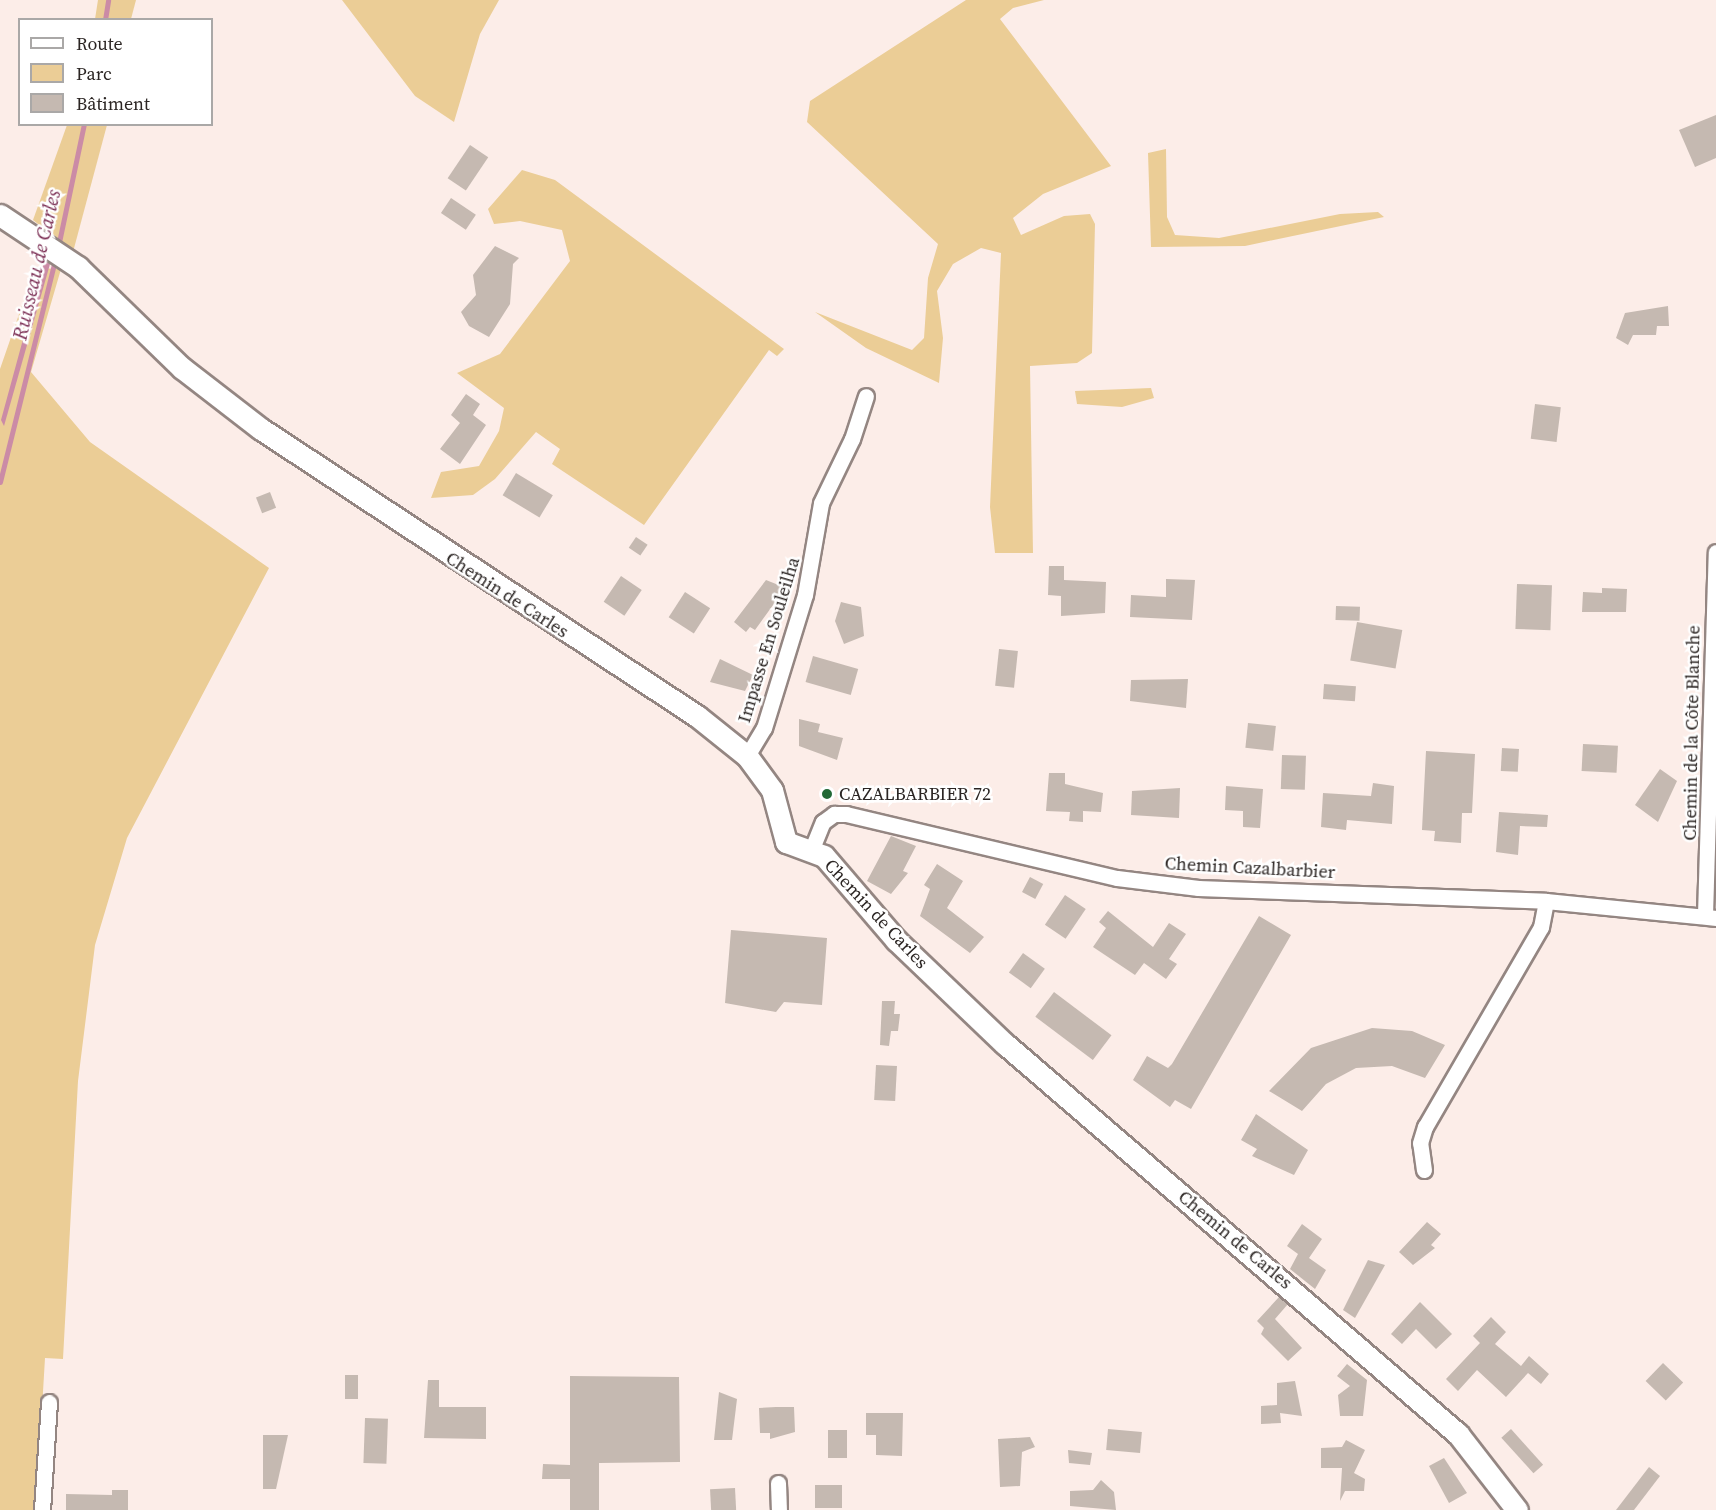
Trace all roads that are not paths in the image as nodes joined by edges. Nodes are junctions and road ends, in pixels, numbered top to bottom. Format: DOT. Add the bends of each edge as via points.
graph roads {
  1 [pos="0,215"];
  2 [pos="866,396"];
  3 [pos="1716,552"];
  4 [pos="747,756"];
  5 [pos="811,851"];
  6 [pos="1546,901"];
  7 [pos="1711,916"];
  8 [pos="1424,1170"];
  9 [pos="49,1402"];
  10 [pos="778,1483"];
  11 [pos="42,1510"];
  12 [pos="778,1510"];
  13 [pos="1517,1510"];
  1 -- 4 [label="street, Chemin de Carles" via="67,258 182,368 261,429 698,716"];
  2 -- 4 [label="street, Impasse En Souleilha" via="852,439 821,503 805,595 764,728"];
  3 -- 7 [label="street, Chemin de la Côte Blanche"];
  4 -- 5 [label="street, Chemin de Carles" via="772,790 781,836"];
  5 -- 6 [label="street, Chemin Cazalbarbier" via="823,822 834,814 846,814 1117,878 1198,888"];
  5 -- 13 [label="street, Chemin de Carles" via="836,868 896,940 1005,1044 1458,1434"];
  6 -- 7 [label="street, Chemin Cazalbarbier"];
  6 -- 8 [label="street" via="1540,927 1425,1127 1420,1143"];
  9 -- 11 [label="street"];
  10 -- 12 [label="street"];
}
